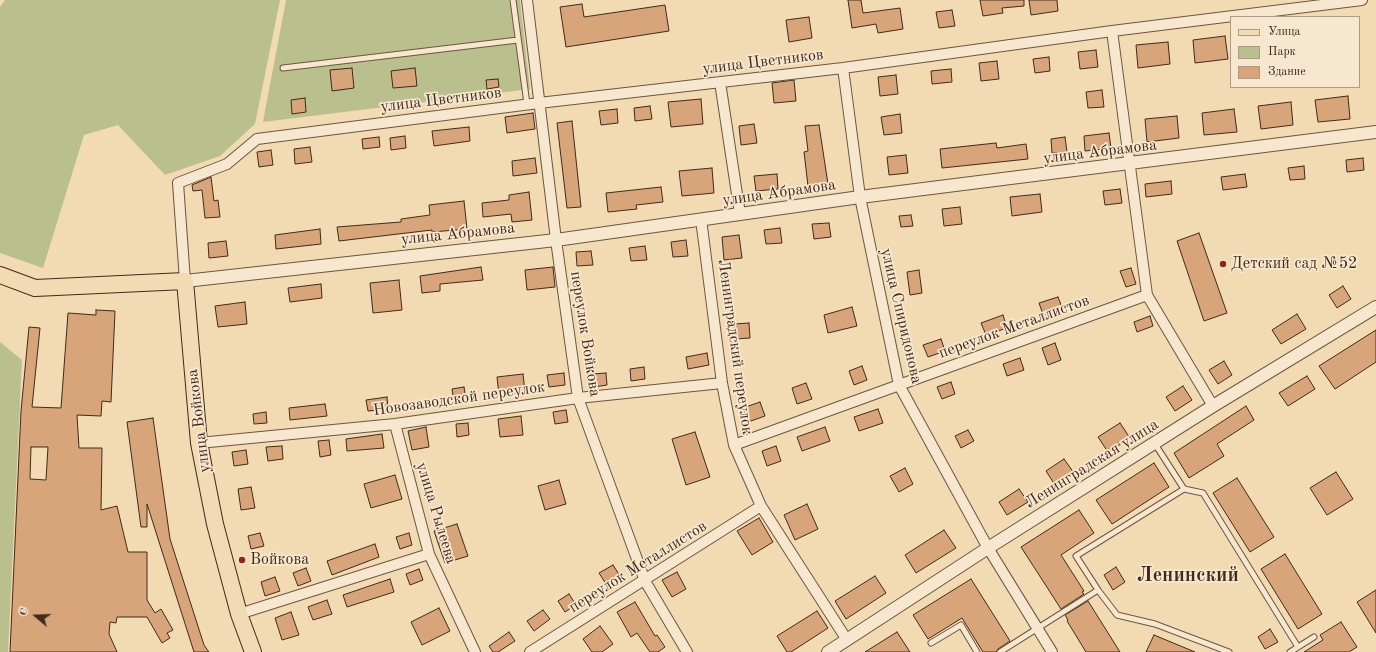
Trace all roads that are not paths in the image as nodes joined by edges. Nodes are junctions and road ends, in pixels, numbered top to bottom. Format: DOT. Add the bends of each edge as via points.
graph roads {
  1 [pos="514,0"];
  2 [pos="527,0"];
  3 [pos="1362,0"];
  4 [pos="1230,16"];
  5 [pos="1233,16"];
  6 [pos="1112,31"];
  7 [pos="518,40"];
  8 [pos="283,68"];
  9 [pos="843,68"];
  10 [pos="720,82"];
  11 [pos="539,103"];
  12 [pos="527,104"];
  13 [pos="1376,132"];
  14 [pos="1130,164"];
  15 [pos="178,183"];
  16 [pos="860,198"];
  17 [pos="740,214"];
  18 [pos="701,219"];
  19 [pos="556,240"];
  20 [pos="0,274"];
  21 [pos="185,281"];
  22 [pos="1147,295"];
  23 [pos="1376,308"];
  24 [pos="722,383"];
  25 [pos="899,385"];
  26 [pos="578,398"];
  27 [pos="1213,406"];
  28 [pos="395,424"];
  29 [pos="200,442"];
  30 [pos="1155,444"];
  31 [pos="734,445"];
  32 [pos="1184,489"];
  33 [pos="761,506"];
  34 [pos="988,548"];
  35 [pos="429,554"];
  36 [pos="645,581"];
  37 [pos="1098,590"];
  38 [pos="239,614"];
  39 [pos="1038,629"];
  40 [pos="1314,637"];
  41 [pos="847,640"];
  42 [pos="931,643"];
  43 [pos="1298,647"];
  44 [pos="253,652"];
  45 [pos="475,652"];
  46 [pos="530,652"];
  47 [pos="687,652"];
  48 [pos="828,652"];
  49 [pos="977,652"];
  50 [pos="1000,652"];
  51 [pos="1052,652"];
  52 [pos="1229,652"];
  53 [pos="1290,652"];
  1 -- 7 [label="lane"];
  2 -- 11 [label="street, переулок Войкова"];
  3 -- 5 [label="street, улица Цветников"];
  4 -- 6 [label="street, улица Цветников"];
  6 -- 9 [label="street, улица Цветников"];
  6 -- 14 [label="street"];
  7 -- 8 [label="lane"];
  7 -- 12 [label="lane"];
  9 -- 10 [label="street, улица Цветников"];
  9 -- 16 [label="street, улица Спиридонова"];
  10 -- 11 [label="street, улица Цветников"];
  10 -- 17 [label="street"];
  11 -- 12 [label="street, улица Цветников"];
  11 -- 19 [label="street, переулок Войкова"];
  12 -- 15 [label="street, улица Цветников" via="257,139 227,164"];
  13 -- 14 [label="street, улица Абрамова"];
  14 -- 16 [label="street, улица Абрамова"];
  14 -- 22 [label="street"];
  15 -- 21 [label="street, улица Войкова"];
  16 -- 17 [label="street, улица Абрамова"];
  16 -- 25 [label="street, улица Спиридонова"];
  17 -- 18 [label="street, улица Абрамова"];
  18 -- 19 [label="street, улица Абрамова"];
  18 -- 24 [label="street, Ленинградский переулок"];
  19 -- 21 [label="street, улица Абрамова"];
  19 -- 26 [label="street, переулок Войкова"];
  20 -- 21 [label="main road" via="35,288"];
  21 -- 29 [label="main road, улица Войкова"];
  22 -- 25 [label="street, переулок Металлистов"];
  22 -- 27 [label="street"];
  23 -- 27 [label="street, Ленинградская улица"];
  24 -- 26 [label="street, Новозаводской переулок"];
  24 -- 31 [label="street, Ленинградский переулок"];
  25 -- 31 [label="street, переулок Металлистов"];
  25 -- 34 [label="street, улица Спиридонова"];
  26 -- 28 [label="street, Новозаводской переулок"];
  26 -- 36 [label="street, переулок Войкова"];
  27 -- 30 [label="street, Ленинградская улица"];
  28 -- 29 [label="street, Новозаводской переулок"];
  28 -- 35 [label="street, улица Рылеева"];
  29 -- 38 [label="main road, улица Войкова" via="215,524"];
  30 -- 32 [label="lane"];
  30 -- 34 [label="street, Ленинградская улица"];
  31 -- 33 [label="street, Ленинградский переулок"];
  32 -- 37 [label="lane" via="1076,556"];
  32 -- 43 [label="lane" via="1203,493"];
  33 -- 36 [label="street, переулок Металлистов"];
  33 -- 41 [label="street, Ленинградский переулок"];
  34 -- 39 [label="street, улица Спиридонова"];
  34 -- 41 [label="street, Ленинградская улица"];
  35 -- 38 [label="street"];
  35 -- 45 [label="street, улица Рылеева"];
  36 -- 46 [label="street, переулок Металлистов"];
  36 -- 47 [label="street, переулок Войкова"];
  37 -- 39 [label="lane"];
  37 -- 52 [label="lane" via="1116,615 1155,624"];
  38 -- 44 [label="main road, улица Войкова"];
  39 -- 50 [label="lane"];
  39 -- 51 [label="street, улица Спиридонова"];
  40 -- 43 [label="lane"];
  41 -- 48 [label="street, Ленинградская улица"];
  42 -- 49 [label="lane" via="961,625"];
  43 -- 53 [label="lane"];
}
